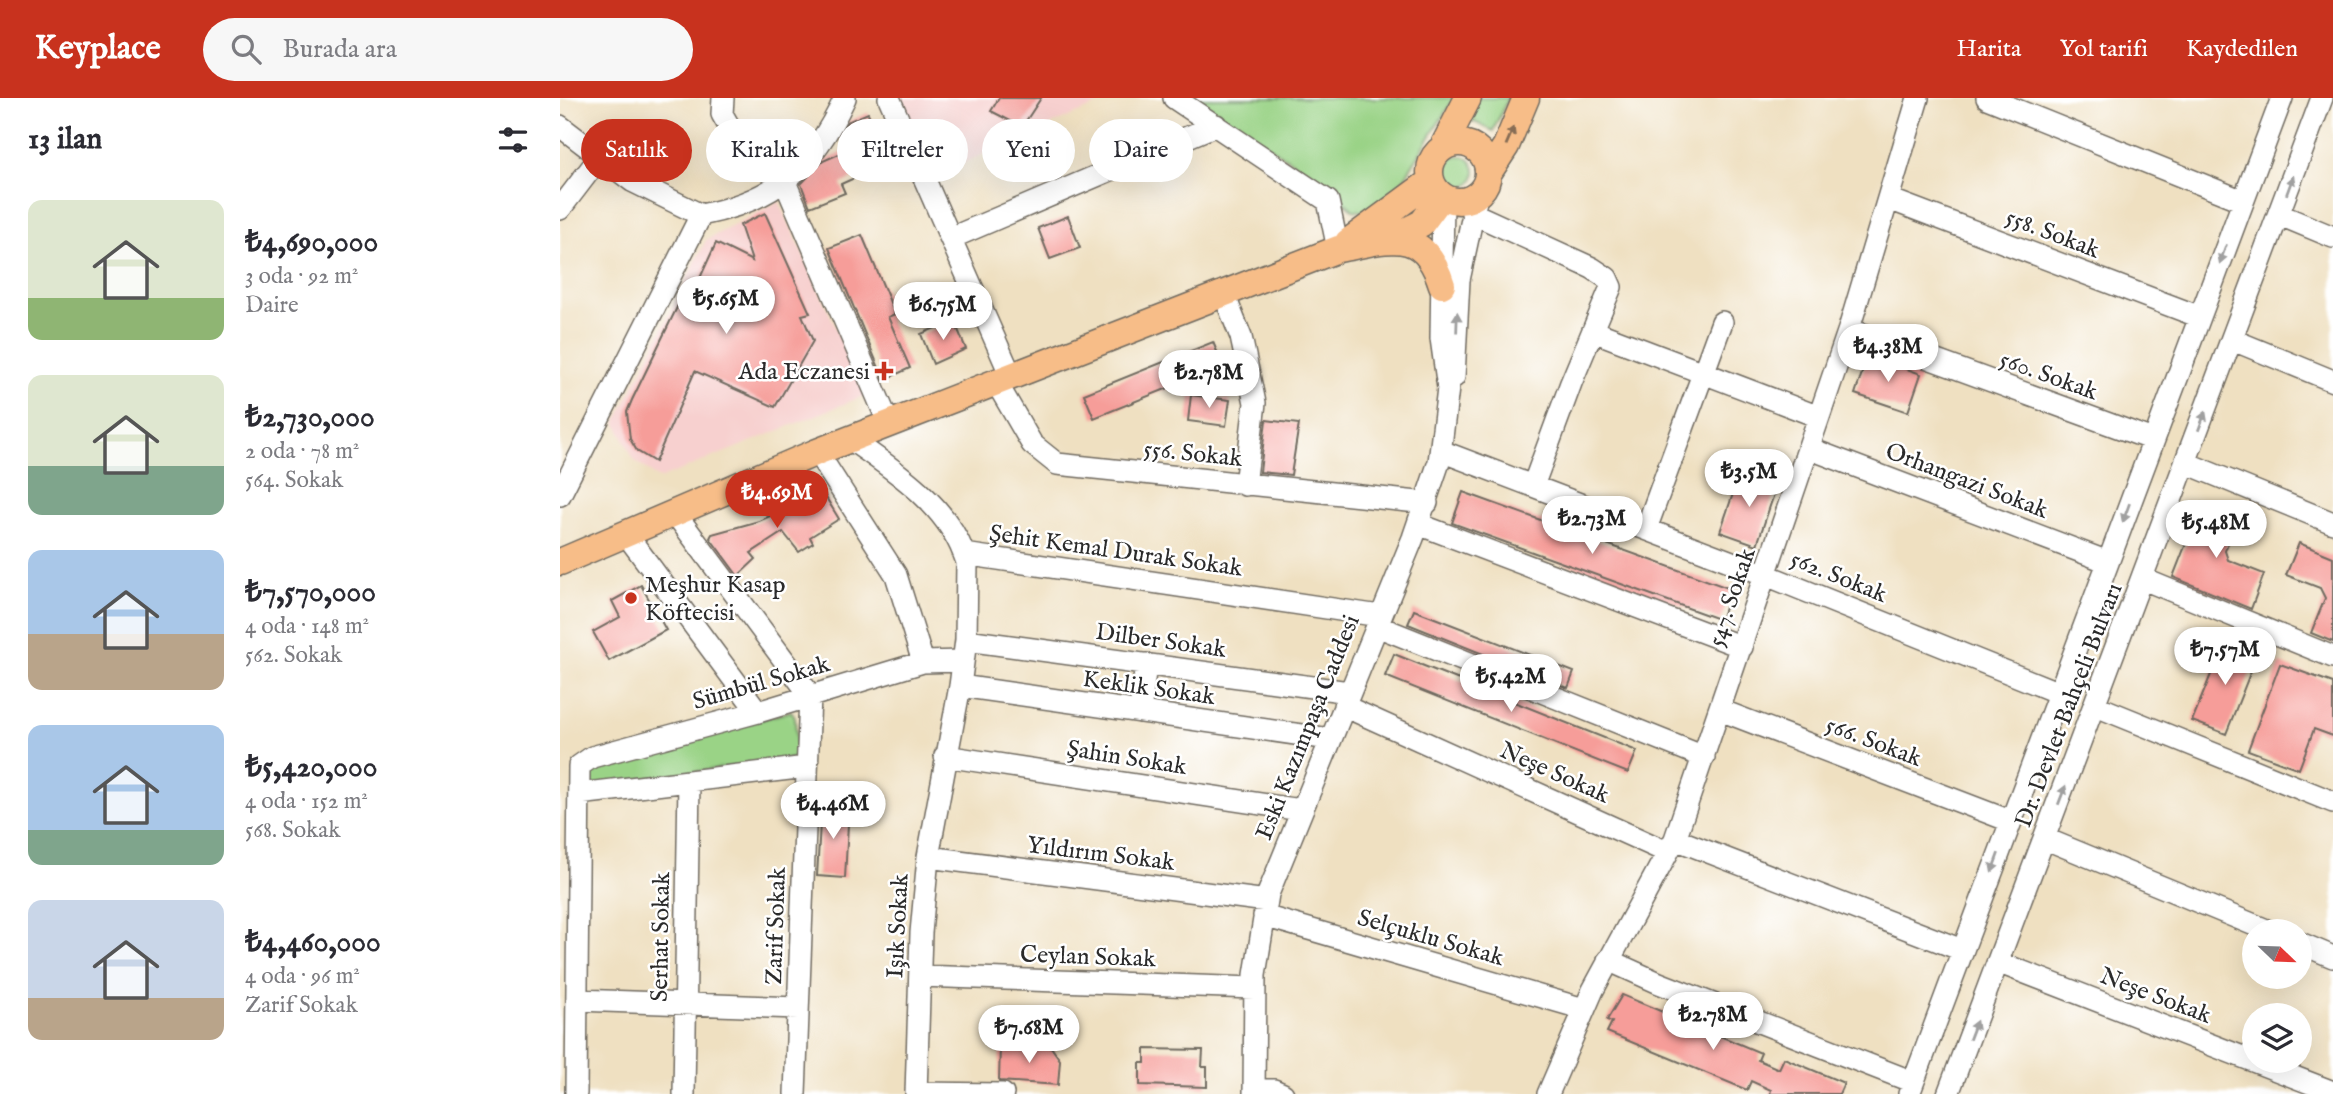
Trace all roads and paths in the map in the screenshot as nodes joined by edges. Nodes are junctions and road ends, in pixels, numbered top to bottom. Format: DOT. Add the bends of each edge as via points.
graph roads {
  1 [pos="723,98"];
  2 [pos="845,98"];
  3 [pos="889,98"];
  4 [pos="1174,98"];
  5 [pos="1468,98"];
  6 [pos="1526,98"];
  7 [pos="1918,98"];
  8 [pos="1987,98"];
  9 [pos="2281,98"];
  10 [pos="2322,98"];
  11 [pos="1216,125"];
  12 [pos="560,126"];
  13 [pos="581,144"];
  14 [pos="1443,147"];
  15 [pos="1489,172"];
  16 [pos="581,181"];
  17 [pos="634,182"];
  18 [pos="785,183"];
  19 [pos="1439,192"];
  20 [pos="1889,199"];
  21 [pos="2243,201"];
  22 [pos="560,209"];
  23 [pos="1473,213"];
  24 [pos="701,215"];
  25 [pos="2280,215"];
  26 [pos="2333,237"];
  27 [pos="951,239"];
  28 [pos="1388,240"];
  29 [pos="1338,249"];
  30 [pos="1442,285"];
  31 [pos="1224,294"];
  32 [pos="2200,317"];
  33 [pos="1722,322"];
  34 [pos="1849,329"];
  35 [pos="1593,331"];
  36 [pos="2233,340"];
  37 [pos="1704,374"];
  38 [pos="1003,379"];
  39 [pos="2333,381"];
  40 [pos="1448,388"];
  41 [pos="1819,417"];
  42 [pos="889,424"];
  43 [pos="850,439"];
  44 [pos="2153,440"];
  45 [pos="1808,448"];
  46 [pos="1441,451"];
  47 [pos="817,452"];
  48 [pos="2186,463"];
  49 [pos="565,464"];
  50 [pos="1245,485"];
  51 [pos="1533,486"];
  52 [pos="560,495"];
  53 [pos="1427,503"];
  54 [pos="674,512"];
  55 [pos="2333,523"];
  56 [pos="1418,524"];
  57 [pos="1646,529"];
  58 [pos="626,534"];
  59 [pos="964,554"];
  60 [pos="560,562"];
  61 [pos="2108,562"];
  62 [pos="1766,575"];
  63 [pos="2143,579"];
  64 [pos="1378,621"];
  65 [pos="966,640"];
  66 [pos="1742,647"];
  67 [pos="2333,657"];
  68 [pos="962,661"];
  69 [pos="923,662"];
  70 [pos="1146,664"];
  71 [pos="960,686"];
  72 [pos="2059,692"];
  73 [pos="810,695"];
  74 [pos="1347,699"];
  75 [pos="2096,706"];
  76 [pos="1720,710"];
  77 [pos="758,712"];
  78 [pos="1140,712"];
  79 [pos="1330,739"];
  80 [pos="945,756"];
  81 [pos="1704,757"];
  82 [pos="807,767"];
  83 [pos="689,781"];
  84 [pos="579,794"];
  85 [pos="2333,802"];
  86 [pos="1301,810"];
  87 [pos="2010,821"];
  88 [pos="2046,839"];
  89 [pos="1671,846"];
  90 [pos="928,857"];
  91 [pos="1265,909"];
  92 [pos="2242,920"];
  93 [pos="2312,948"];
  94 [pos="1962,950"];
  95 [pos="2333,957"];
  96 [pos="1608,960"];
  97 [pos="2000,963"];
  98 [pos="920,976"];
  99 [pos="1254,988"];
  100 [pos="577,1000"];
  101 [pos="685,1004"];
  102 [pos="798,1008"];
  103 [pos="1584,1009"];
  104 [pos="1911,1088"];
  105 [pos="1254,1092"];
  106 [pos="2333,1092"];
  107 [pos="916,1093"];
  108 [pos="576,1094"];
  109 [pos="684,1094"];
  110 [pos="795,1094"];
  111 [pos="1003,1094"];
  112 [pos="1283,1094"];
  113 [pos="1548,1094"];
  114 [pos="1948,1094"];
  1 -- 18 [label="street" via="722,114 730,128"];
  2 -- 18 [label="street" via="815,154"];
  3 -- 27 [label="street, 556. Sokak"];
  4 -- 11 [label="street"];
  5 -- 14 [label="main road"];
  15 -- 6 [label="main road, one-way" via="1506,146"];
  7 -- 20 [label="street, 547. Sokak"];
  8 -- 21 [label="street"];
  9 -- 21 [label="street, Dr. Devlet Bahçeli Bulvarı"];
  25 -- 10 [label="street, Dr. Devlet Bahçeli Bulvarı, one-way"];
  11 -- 27 [label="street"];
  11 -- 29 [label="street" via="1328,201"];
  12 -- 13 [label="street"];
  14 -- 15 [label="main road" via="1473,146 1484,157"];
  14 -- 19 [label="main road" via="1432,162"];
  15 -- 23 [label="main road"];
  16 -- 22 [label="street"];
  17 -- 24 [label="street"];
  18 -- 24 [label="street" via="734,209"];
  18 -- 42 [label="street"];
  19 -- 23 [label="main road"];
  19 -- 28 [label="main road" via="1422,223"];
  19 -- 29 [label="main road" via="1402,205"];
  19 -- 30 [label="street, Eski Kazımpaşa Caddesi"];
  20 -- 32 [label="street, 558. Sokak"];
  20 -- 34 [label="street, 547. Sokak"];
  21 -- 32 [label="street, Dr. Devlet Bahçeli Bulvarı, one-way"];
  23 -- 35 [label="street" via="1607,278 1611,287 1608,299"];
  40 -- 23 [label="street, Eski Kazımpaşa Caddesi, one-way" via="1455,374 1459,280"];
  24 -- 49 [label="street"];
  25 -- 26 [label="street"];
  25 -- 36 [label="street, Dr. Devlet Bahçeli Bulvarı"];
  27 -- 38 [label="street, 556. Sokak"];
  28 -- 29 [label="main road"];
  28 -- 30 [label="main road" via="1406,240 1424,251 1434,260"];
  29 -- 31 [label="main road"];
  30 -- 40 [label="street, Eski Kazımpaşa Caddesi" via="1441,338"];
  31 -- 38 [label="main road"];
  31 -- 50 [label="street" via="1241,337 1255,403"];
  32 -- 44 [label="street, Dr. Devlet Bahçeli Bulvarı"];
  33 -- 37 [label="street"];
  34 -- 41 [label="street, 547. Sokak"];
  34 -- 44 [label="street, 560. Sokak"];
  35 -- 37 [label="street"];
  35 -- 51 [label="street"];
  36 -- 39 [label="street"];
  48 -- 36 [label="street, Dr. Devlet Bahçeli Bulvarı, one-way"];
  37 -- 41 [label="street"];
  37 -- 57 [label="street"];
  38 -- 42 [label="main road"];
  38 -- 50 [label="street, 556. Sokak" via="1032,444 1057,464"];
  40 -- 46 [label="street, Eski Kazımpaşa Caddesi"];
  41 -- 45 [label="street, 547. Sokak"];
  42 -- 43 [label="main road"];
  43 -- 47 [label="main road"];
  43 -- 59 [label="street, Şehit Kemal Durak Sokak" via="926,497"];
  44 -- 61 [label="street, Dr. Devlet Bahçeli Bulvarı, one-way"];
  45 -- 61 [label="street, Orhangazi Sokak"];
  45 -- 62 [label="street, 547. Sokak"];
  46 -- 51 [label="street, 562. Sokak"];
  46 -- 53 [label="street, Eski Kazımpaşa Caddesi"];
  47 -- 54 [label="main road"];
  47 -- 69 [label="street" via="896,575"];
  48 -- 55 [label="street"];
  48 -- 63 [label="street, Dr. Devlet Bahçeli Bulvarı"];
  49 -- 52 [label="street"];
  50 -- 53 [label="street, 556. Sokak"];
  51 -- 57 [label="street, 562. Sokak"];
  53 -- 56 [label="street, Eski Kazımpaşa Caddesi"];
  54 -- 58 [label="main road"];
  54 -- 73 [label="street"];
  56 -- 64 [label="street, Eski Kazımpaşa Caddesi"];
  56 -- 66 [label="street"];
  57 -- 62 [label="street, 562. Sokak"];
  58 -- 60 [label="main road"];
  58 -- 77 [label="street"];
  59 -- 64 [label="street, Şehit Kemal Durak Sokak"];
  59 -- 65 [label="street, Işık Sokak"];
  61 -- 72 [label="street, Dr. Devlet Bahçeli Bulvarı"];
  62 -- 66 [label="street, 547. Sokak"];
  62 -- 72 [label="street, 562. Sokak"];
  63 -- 67 [label="street"];
  63 -- 75 [label="street, Dr. Devlet Bahçeli Bulvarı"];
  64 -- 74 [label="street, Eski Kazımpaşa Caddesi"];
  64 -- 81 [label="street, Şehit Kemal Durak Sokak"];
  65 -- 68 [label="street, Işık Sokak"];
  65 -- 70 [label="street, Dilber Sokak"];
  66 -- 76 [label="street, 547. Sokak"];
  68 -- 69 [label="street, Sümbül Sokak"];
  68 -- 71 [label="street, Işık Sokak"];
  69 -- 73 [label="street, Sümbül Sokak"];
  70 -- 74 [label="street, Dilber Sokak"];
  70 -- 78 [label="street"];
  71 -- 78 [label="street, Keklik Sokak"];
  71 -- 80 [label="street, Işık Sokak"];
  72 -- 87 [label="street, Dr. Devlet Bahçeli Bulvarı"];
  73 -- 77 [label="street, Sümbül Sokak"];
  73 -- 82 [label="street, Zarif Sokak"];
  74 -- 79 [label="street, Eski Kazımpaşa Caddesi"];
  74 -- 89 [label="street, Neşe Sokak"];
  75 -- 85 [label="street"];
  88 -- 75 [label="street, Dr. Devlet Bahçeli Bulvarı, one-way"];
  76 -- 81 [label="street, 547. Sokak"];
  76 -- 87 [label="street, 566. Sokak"];
  77 -- 84 [label="street, Sümbül Sokak" via="592,757 579,766"];
  78 -- 79 [label="street, Keklik Sokak"];
  79 -- 86 [label="street, Eski Kazımpaşa Caddesi"];
  80 -- 86 [label="street, Şahin Sokak"];
  80 -- 90 [label="street, Işık Sokak"];
  81 -- 89 [label="street, 547. Sokak"];
  82 -- 83 [label="street"];
  82 -- 102 [label="street, Zarif Sokak"];
  83 -- 84 [label="street"];
  83 -- 101 [label="street, Serhat Sokak"];
  84 -- 100 [label="street"];
  86 -- 91 [label="street, Eski Kazımpaşa Caddesi"];
  87 -- 94 [label="street, Dr. Devlet Bahçeli Bulvarı, one-way"];
  88 -- 92 [label="street"];
  88 -- 97 [label="street, Dr. Devlet Bahçeli Bulvarı"];
  89 -- 94 [label="street, Neşe Sokak"];
  89 -- 96 [label="street, 547. Sokak"];
  90 -- 91 [label="street, Yıldırım Sokak"];
  90 -- 98 [label="street, Işık Sokak"];
  91 -- 99 [label="street, Eski Kazımpaşa Caddesi"];
  91 -- 103 [label="street, Selçuklu Sokak"];
  93 -- 95 [label="street"];
  94 -- 104 [label="street, Dr. Devlet Bahçeli Bulvarı"];
  96 -- 103 [label="street, 547. Sokak"];
  96 -- 104 [label="street"];
  97 -- 106 [label="street, Neşe Sokak"];
  114 -- 97 [label="street, Dr. Devlet Bahçeli Bulvarı, one-way"];
  98 -- 99 [label="street, Ceylan Sokak"];
  98 -- 107 [label="street, Işık Sokak"];
  99 -- 105 [label="street, Eski Kazımpaşa Caddesi"];
  100 -- 101 [label="street"];
  100 -- 108 [label="street"];
  101 -- 102 [label="street"];
  101 -- 109 [label="street, Serhat Sokak"];
  102 -- 110 [label="street, Zarif Sokak"];
  103 -- 113 [label="street, 547. Sokak"];
  105 -- 112 [label="street"];
  107 -- 111 [label="street"];
}
